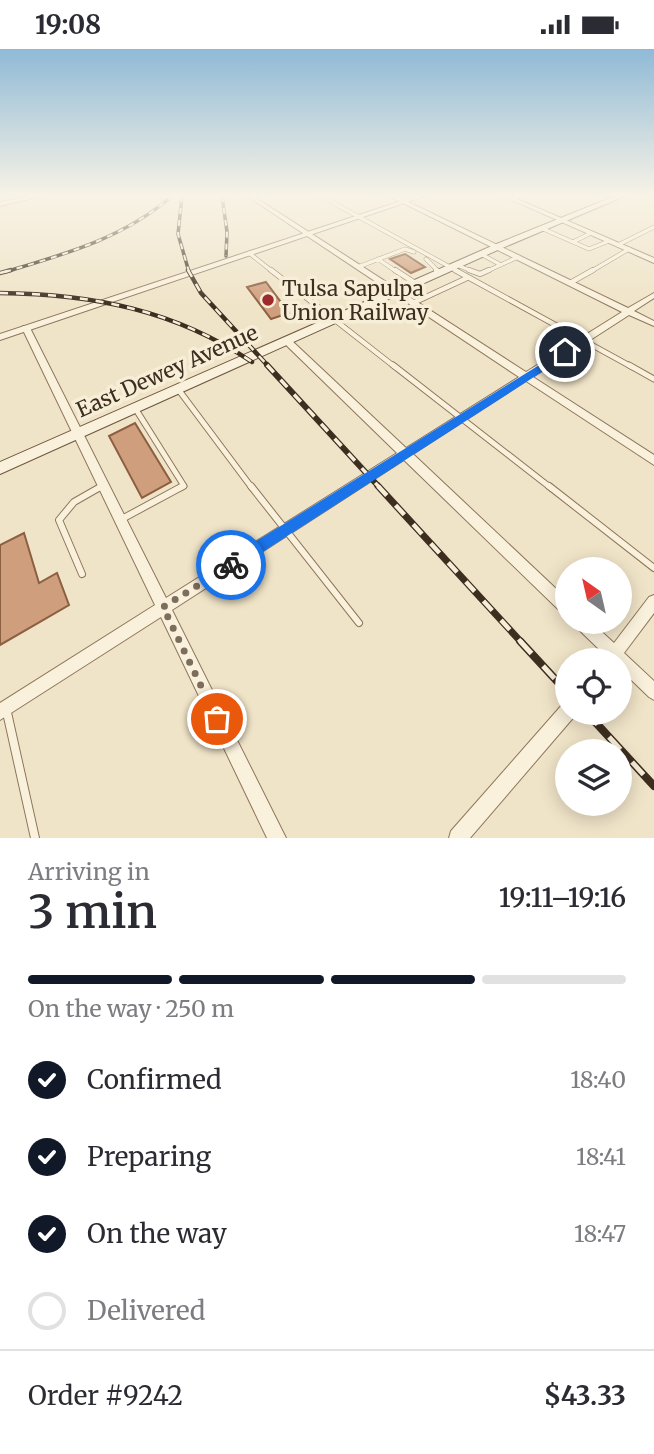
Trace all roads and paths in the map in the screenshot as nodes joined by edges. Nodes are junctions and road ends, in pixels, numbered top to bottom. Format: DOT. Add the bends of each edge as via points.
graph roads {
  1 [pos="310,233"];
  2 [pos="385,233"];
  3 [pos="468,233"];
  4 [pos="530,233"];
  5 [pos="552,233"];
  6 [pos="591,233"];
  7 [pos="642,233"];
  8 [pos="307,234"];
  9 [pos="609,241"];
  10 [pos="573,242"];
  11 [pos="618,245"];
  12 [pos="497,247"];
  13 [pos="629,249"];
  14 [pos="249,253"];
  15 [pos="481,254"];
  16 [pos="518,257"];
  17 [pos="378,259"];
  18 [pos="654,261"];
  19 [pos="502,265"];
  20 [pos="358,267"];
  21 [pos="449,269"];
  22 [pos="467,278"];
  23 [pos="415,283"];
  24 [pos="570,283"];
  25 [pos="396,292"];
  26 [pos="654,295"];
  27 [pos="413,303"];
  28 [pos="629,311"];
  29 [pos="334,319"];
  30 [pos="654,324"];
  31 [pos="26,328"];
  32 [pos="0,337"];
  33 [pos="287,341"];
  34 [pos="584,341"];
  35 [pos="528,376"];
  36 [pos="654,379"];
  37 [pos="178,389"];
  38 [pos="135,408"];
  39 [pos="462,419"];
  40 [pos="78,433"];
  41 [pos="406,456"];
  42 [pos="654,461"];
  43 [pos="0,468"];
  44 [pos="103,486"];
  45 [pos="120,520"];
  46 [pos="288,530"];
  47 [pos="654,568"];
  48 [pos="82,574"];
  49 [pos="555,597"];
  50 [pos="654,602"];
  51 [pos="163,607"];
  52 [pos="359,623"];
  53 [pos="592,634"];
  54 [pos="605,648"];
  55 [pos="620,648"];
  56 [pos="632,673"];
  57 [pos="654,692"];
  58 [pos="3,710"];
  59 [pos="556,725"];
  60 [pos="35,838"];
  61 [pos="276,838"];
  62 [pos="458,838"];
  1 -- 8 [label="street"];
  2 -- 21 [label="lane"];
  3 -- 12 [label="street"];
  4 -- 12 [label="main road, East Dewey Avenue"];
  5 -- 10 [label="lane"];
  6 -- 9 [label="street"];
  6 -- 10 [label="lane"];
  7 -- 11 [label="lane"];
  8 -- 14 [label="street"];
  8 -- 20 [label="street"];
  9 -- 10 [label="lane" via="592,249"];
  9 -- 11 [label="street"];
  11 -- 13 [label="street"];
  12 -- 15 [label="main road, East Dewey Avenue"];
  12 -- 16 [label="street"];
  13 -- 18 [label="street"];
  13 -- 24 [label="lane"];
  14 -- 29 [label="lane"];
  14 -- 31 [label="street"];
  15 -- 19 [label="lane"];
  15 -- 21 [label="main road, East Dewey Avenue"];
  16 -- 19 [label="lane"];
  16 -- 24 [label="street"];
  17 -- 20 [label="lane"];
  17 -- 21 [label="lane" via="405,249 430,261 431,267"];
  17 -- 23 [label="lane"];
  19 -- 21 [label="lane" via="480,274"];
  20 -- 25 [label="street"];
  21 -- 22 [label="lane"];
  21 -- 23 [label="main road, East Dewey Avenue"];
  22 -- 27 [label="lane"];
  22 -- 34 [label="lane"];
  23 -- 25 [label="main road, East Dewey Avenue"];
  24 -- 28 [label="street"];
  25 -- 27 [label="street"];
  25 -- 29 [label="main road, East Dewey Avenue"];
  26 -- 28 [label="street"];
  27 -- 35 [label="street"];
  28 -- 30 [label="street"];
  28 -- 34 [label="street"];
  29 -- 33 [label="main road, East Dewey Avenue"];
  29 -- 39 [label="lane"];
  31 -- 32 [label="street"];
  31 -- 40 [label="street"];
  33 -- 37 [label="main road, East Dewey Avenue"];
  33 -- 41 [label="street"];
  34 -- 35 [label="street"];
  34 -- 36 [label="lane"];
  35 -- 39 [label="street"];
  35 -- 42 [label="street"];
  37 -- 38 [label="main road, East Dewey Avenue"];
  37 -- 46 [label="lane" via="271,514"];
  38 -- 40 [label="main road, East Dewey Avenue"];
  38 -- 45 [label="lane" via="184,485"];
  39 -- 41 [label="street"];
  39 -- 47 [label="lane"];
  40 -- 43 [label="main road, East Dewey Avenue"];
  40 -- 44 [label="street"];
  41 -- 46 [label="street"];
  41 -- 49 [label="street"];
  44 -- 45 [label="street"];
  44 -- 48 [label="lane" via="74,502 60,520"];
  45 -- 51 [label="street"];
  46 -- 51 [label="street"];
  46 -- 52 [label="lane"];
  50 -- 55 [label="street"];
  51 -- 58 [label="street"];
  51 -- 61 [label="street"];
  53 -- 54 [label="street"];
  56 -- 57 [label="street"];
  58 -- 60 [label="lane"];
  59 -- 62 [label="street"];
}
